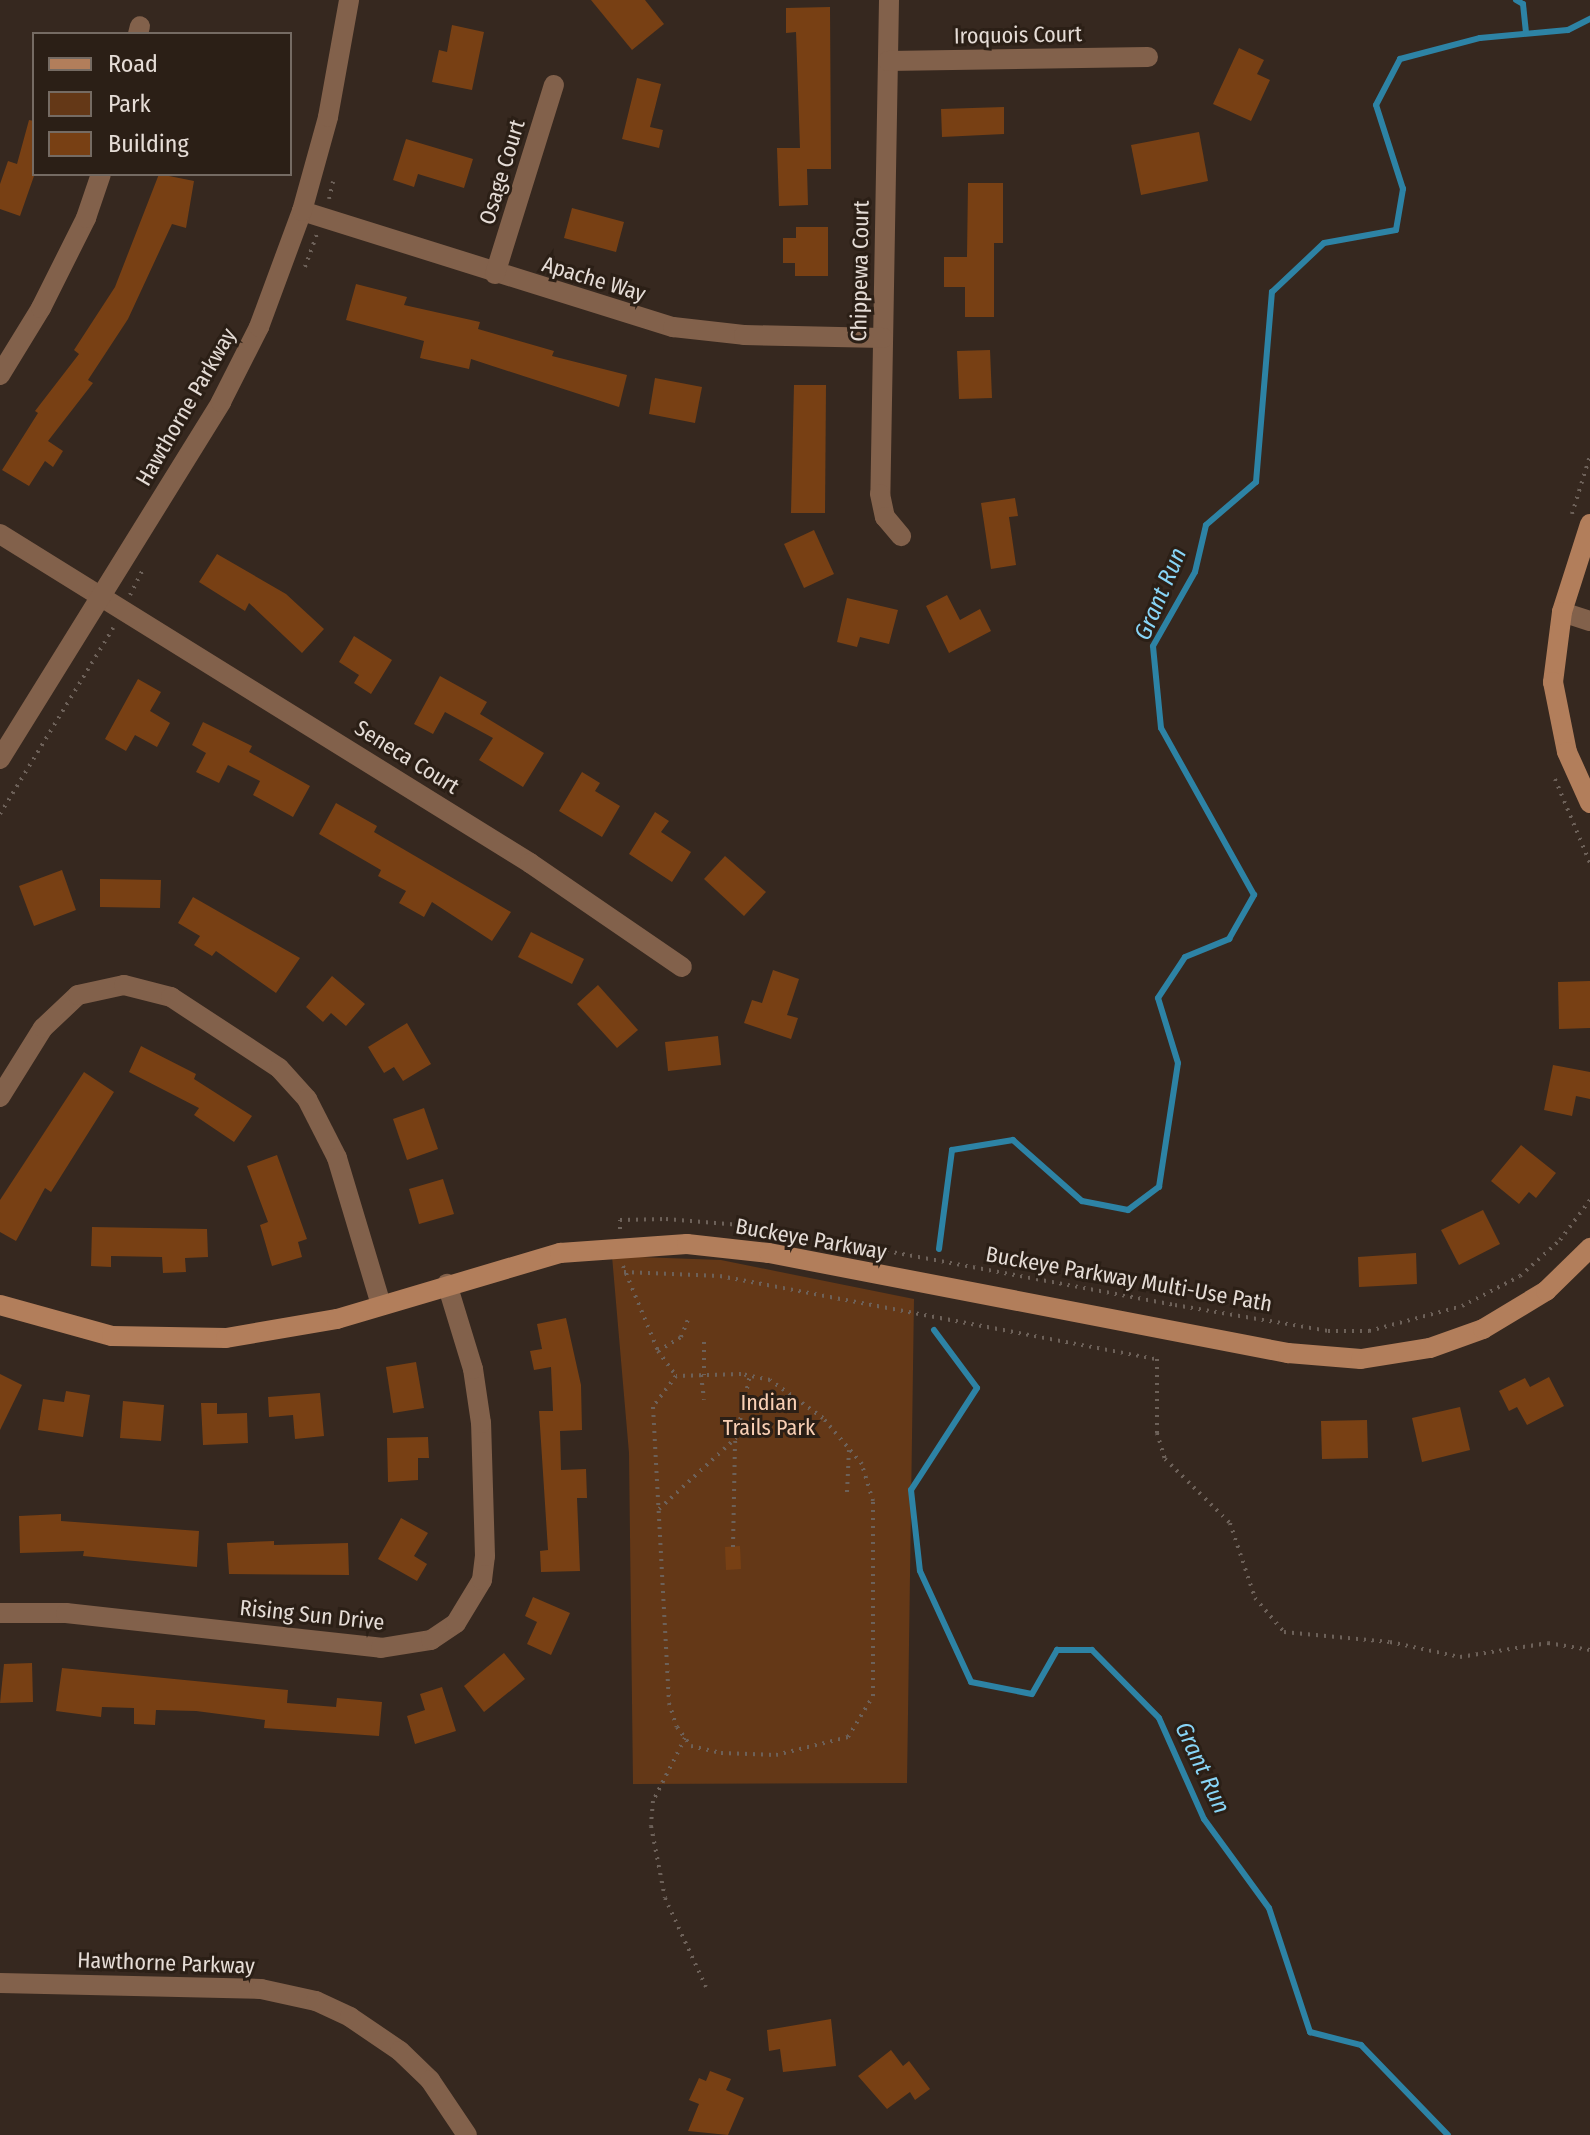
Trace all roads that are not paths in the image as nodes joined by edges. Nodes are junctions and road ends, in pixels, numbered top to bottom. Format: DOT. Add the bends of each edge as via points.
graph roads {
  1 [pos="349,0"];
  2 [pos="889,0"];
  3 [pos="1148,57"];
  4 [pos="888,61"];
  5 [pos="554,85"];
  6 [pos="100,176"];
  7 [pos="302,211"];
  8 [pos="495,274"];
  9 [pos="883,338"];
  10 [pos="0,375"];
  11 [pos="1590,524"];
  12 [pos="0,534"];
  13 [pos="901,536"];
  14 [pos="100,596"];
  15 [pos="1562,612"];
  16 [pos="1590,621"];
  17 [pos="0,759"];
  18 [pos="1590,803"];
  19 [pos="682,967"];
  20 [pos="0,1097"];
  21 [pos="1590,1248"];
  22 [pos="447,1284"];
  23 [pos="0,1305"];
  24 [pos="381,1305"];
  25 [pos="0,1613"];
  26 [pos="0,1983"];
  27 [pos="467,2135"];
  1 -- 7 [label="street, Hawthorne Parkway" via="328,117"];
  2 -- 4 [label="street, Chippewa Court"];
  3 -- 4 [label="street, Iroquois Court"];
  4 -- 9 [label="street, Chippewa Court"];
  5 -- 8 [label="street, Osage Court"];
  6 -- 10 [label="street" via="86,218 41,308"];
  7 -- 8 [label="street, Apache Way"];
  7 -- 14 [label="street, Hawthorne Parkway" via="259,327 221,402"];
  8 -- 9 [label="street, Apache Way" via="673,327 744,335"];
  9 -- 13 [label="street, Chippewa Court" via="880,494 885,517"];
  11 -- 15 [label="street"];
  12 -- 14 [label="street, Seneca Court"];
  14 -- 17 [label="street, Hawthorne Parkway"];
  14 -- 19 [label="street, Seneca Court" via="530,863"];
  15 -- 16 [label="street"];
  15 -- 18 [label="street" via="1553,682 1558,719"];
  20 -- 24 [label="street" via="43,1028 78,995 124,985 171,997 279,1068 307,1099 337,1158"];
  21 -- 22 [label="street, Buckeye Parkway" via="1546,1291 1483,1329 1430,1348 1361,1359 1288,1353 715,1246 608,1246 560,1253"];
  22 -- 24 [label="street, Buckeye Parkway"];
  22 -- 25 [label="street, Rising Sun Drive" via="473,1369 481,1423 485,1541 482,1580 456,1623 431,1640 381,1648 66,1613"];
  23 -- 24 [label="street, Buckeye Parkway" via="112,1336 170,1340 284,1332"];
  26 -- 27 [label="street, Hawthorne Parkway" via="261,1989 316,2001 400,2051 430,2080"];
}
